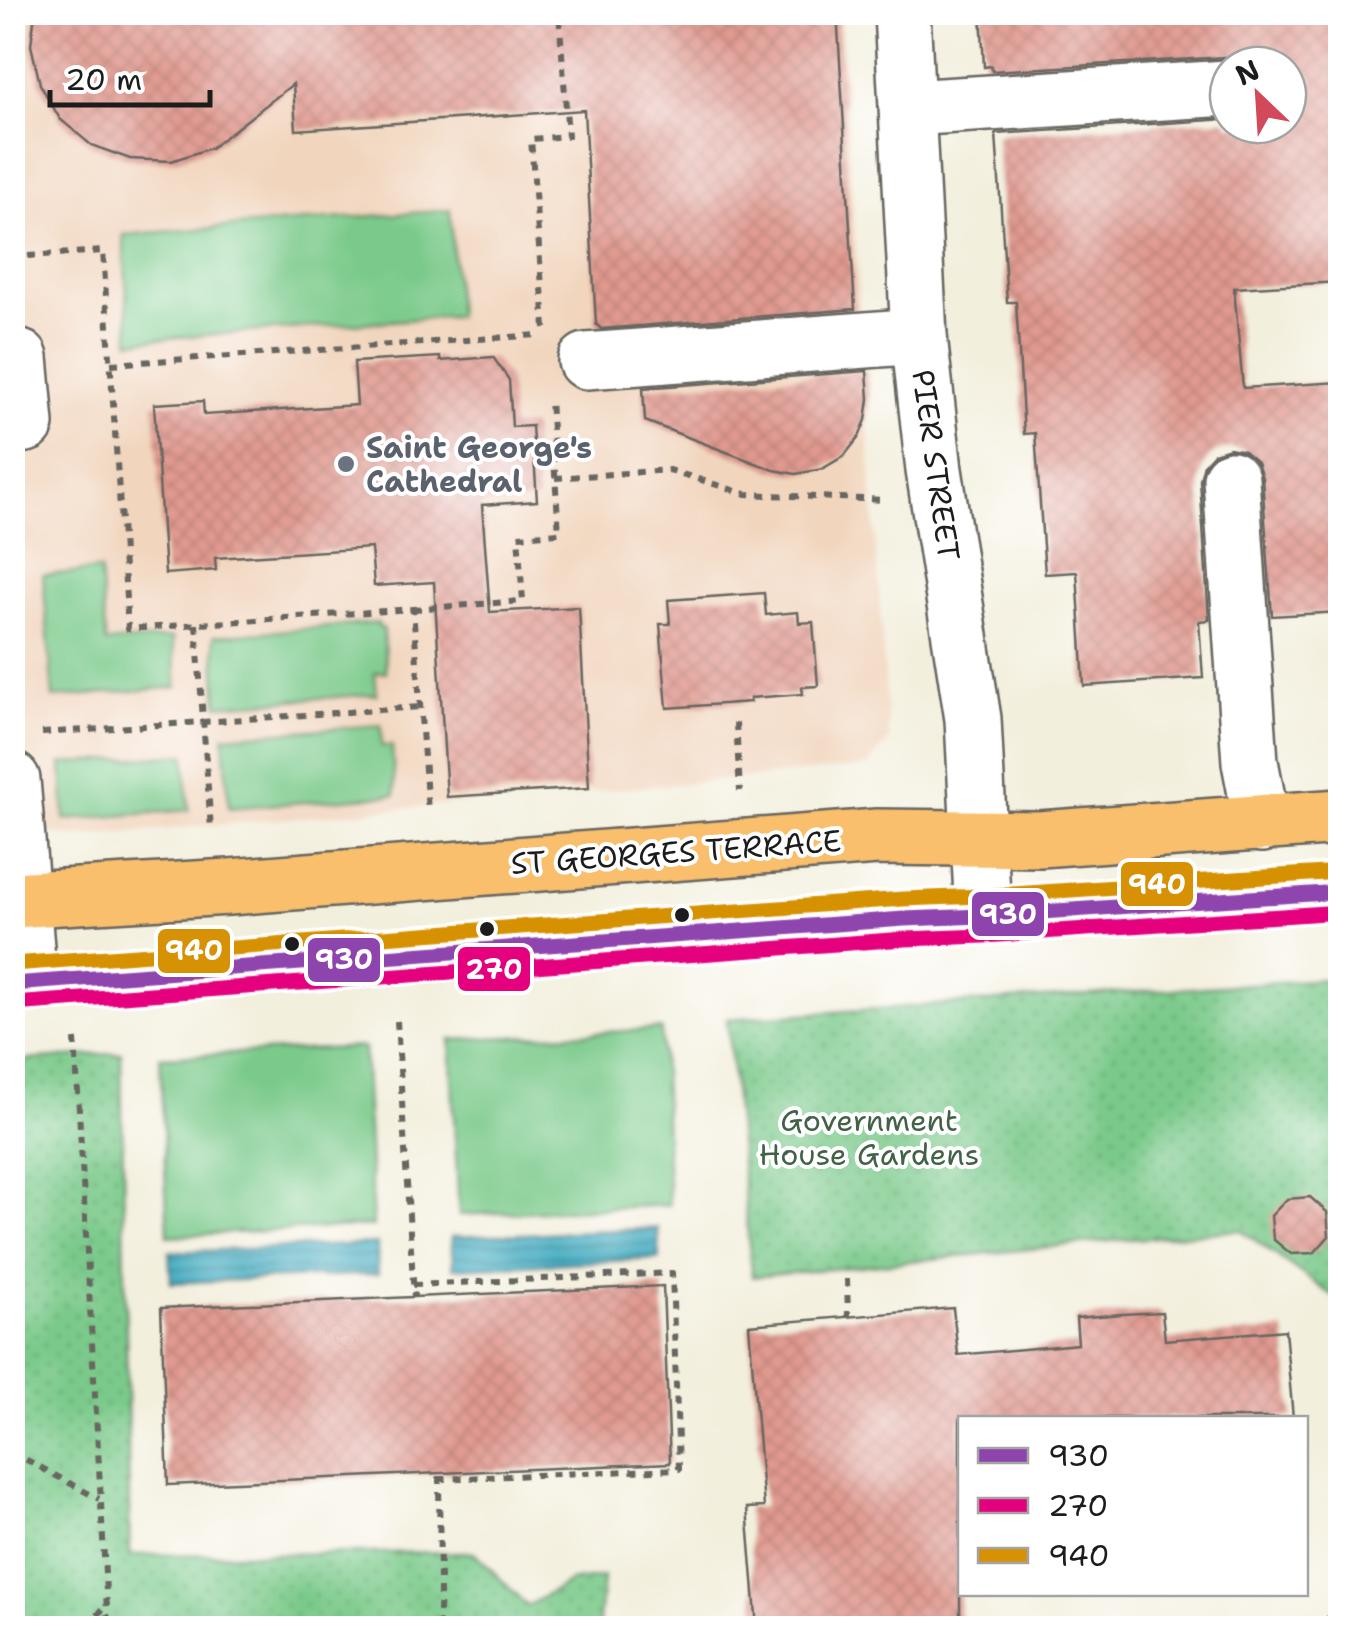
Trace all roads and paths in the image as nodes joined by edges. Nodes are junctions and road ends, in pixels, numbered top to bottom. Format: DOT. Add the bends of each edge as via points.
graph roads {
  1 [pos="902,12"];
  2 [pos="1208,89"];
  3 [pos="908,108"];
  4 [pos="12,257"];
  5 [pos="919,336"];
  6 [pos="566,348"];
  7 [pos="20,358"];
  8 [pos="111,364"];
  9 [pos="12,425"];
  10 [pos="555,478"];
  11 [pos="1231,480"];
  12 [pos="887,500"];
  13 [pos="196,624"];
  14 [pos="420,707"];
  15 [pos="202,722"];
  16 [pos="736,723"];
  17 [pos="22,757"];
  18 [pos="740,791"];
  19 [pos="428,810"];
  20 [pos="1340,817"];
  21 [pos="1262,824"];
  22 [pos="211,829"];
  23 [pos="978,839"];
  24 [pos="1340,892"];
  25 [pos="18,900"];
  26 [pos="983,916"];
  27 [pos="21,984"];
  28 [pos="398,1021"];
  29 [pos="75,1039"];
  30 [pos="847,1279"];
  31 [pos="413,1284"];
  32 [pos="414,1297"];
  33 [pos="848,1316"];
  34 [pos="12,1452"];
  35 [pos="100,1500"];
  36 [pos="108,1602"];
  37 [pos="1340,1610"];
  38 [pos="1320,1627"];
  39 [pos="88,1628"];
  40 [pos="108,1628"];
  41 [pos="438,1628"];
  42 [pos="1309,1628"];
  1 -- 3 [label="street, PIER STREET"];
  2 -- 3 [label="street"];
  3 -- 5 [label="street, PIER STREET"];
  4 -- 8 [label="path" via="103,251"];
  5 -- 6 [label="street"];
  5 -- 23 [label="street, PIER STREET" via="973,719"];
  6 -- 8 [label="path"];
  7 -- 9 [label="street" via="26,424"];
  8 -- 13 [label="path" via="128,629"];
  10 -- 12 [label="path" via="669,470 746,494"];
  11 -- 21 [label="street" via="1250,762"];
  13 -- 14 [label="path" via="413,609"];
  13 -- 15 [label="path"];
  14 -- 15 [label="path"];
  14 -- 19 [label="path"];
  15 -- 17 [label="path"];
  15 -- 22 [label="path"];
  16 -- 18 [label="path"];
  17 -- 25 [label="street"];
  20 -- 21 [label="main road, ST GEORGES TERRACE"];
  21 -- 23 [label="main road, ST GEORGES TERRACE"];
  23 -- 25 [label="main road, ST GEORGES TERRACE" via="877,837"];
  23 -- 26 [label="street, PIER STREET"];
  24 -- 26 [label="main road"];
  25 -- 27 [label="street"];
  26 -- 27 [label="main road"];
  28 -- 31 [label="path"];
  29 -- 35 [label="path"];
  30 -- 33 [label="path"];
  31 -- 32 [label="path"];
  31 -- 41 [label="path" via="672,1273 680,1469 439,1476"];
  34 -- 35 [label="path"];
  35 -- 36 [label="path"];
  36 -- 39 [label="path"];
  36 -- 40 [label="path"];
  37 -- 38 [label="path"];
  38 -- 42 [label="path"];
}
